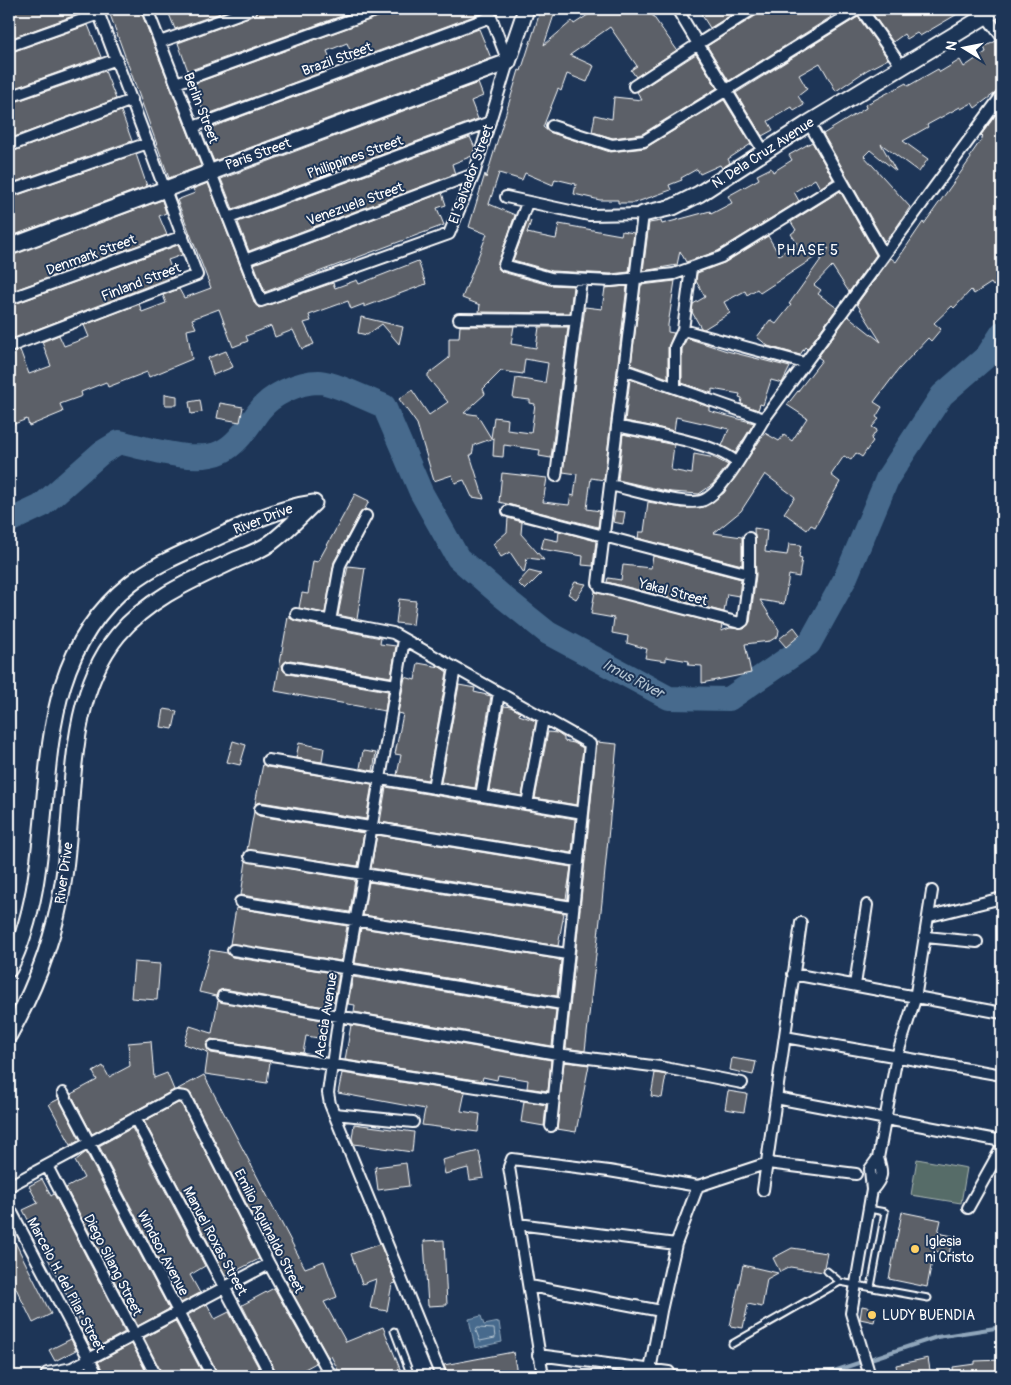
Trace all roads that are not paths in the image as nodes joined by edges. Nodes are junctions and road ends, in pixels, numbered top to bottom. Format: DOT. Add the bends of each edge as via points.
graph roads {
  1 [pos="147,9"];
  2 [pos="252,9"];
  3 [pos="381,9"];
  4 [pos="526,9"];
  5 [pos="677,9"];
  6 [pos="753,9"];
  7 [pos="860,9"];
  8 [pos="98,11"];
  9 [pos="992,12"];
  10 [pos="490,13"];
  11 [pos="1002,38"];
  12 [pos="160,42"];
  13 [pos="698,44"];
  14 [pos="9,46"];
  15 [pos="117,59"];
  16 [pos="508,62"];
  17 [pos="902,67"];
  18 [pos="176,83"];
  19 [pos="634,86"];
  20 [pos="726,90"];
  21 [pos="1002,95"];
  22 [pos="9,97"];
  23 [pos="132,100"];
  24 [pos="490,122"];
  25 [pos="809,123"];
  26 [pos="552,126"];
  27 [pos="193,127"];
  28 [pos="148,142"];
  29 [pos="9,146"];
  30 [pos="764,152"];
  31 [pos="211,172"];
  32 [pos="474,174"];
  33 [pos="842,182"];
  34 [pos="165,189"];
  35 [pos="9,191"];
  36 [pos="506,197"];
  37 [pos="527,203"];
  38 [pos="643,214"];
  39 [pos="229,218"];
  40 [pos="183,236"];
  41 [pos="9,246"];
  42 [pos="884,255"];
  43 [pos="245,260"];
  44 [pos="691,268"];
  45 [pos="581,280"];
  46 [pos="636,280"];
  47 [pos="9,300"];
  48 [pos="261,301"];
  49 [pos="458,319"];
  50 [pos="576,320"];
  51 [pos="683,330"];
  52 [pos="9,347"];
  53 [pos="804,363"];
  54 [pos="624,370"];
  55 [pos="675,388"];
  56 [pos="764,419"];
  57 [pos="617,426"];
  58 [pos="737,463"];
  59 [pos="556,476"];
  60 [pos="610,485"];
  61 [pos="508,511"];
  62 [pos="366,516"];
  63 [pos="603,537"];
  64 [pos="749,538"];
  65 [pos="749,574"];
  66 [pos="296,614"];
  67 [pos="330,621"];
  68 [pos="404,640"];
  69 [pos="289,667"];
  70 [pos="455,668"];
  71 [pos="396,685"];
  72 [pos="499,694"];
  73 [pos="543,719"];
  74 [pos="268,760"];
  75 [pos="380,779"];
  76 [pos="433,788"];
  77 [pos="481,796"];
  78 [pos="527,804"];
  79 [pos="260,809"];
  80 [pos="583,813"];
  81 [pos="372,828"];
  82 [pos="250,856"];
  83 [pos="578,861"];
  84 [pos="363,874"];
  85 [pos="932,891"];
  86 [pos="1002,898"];
  87 [pos="240,902"];
  88 [pos="867,905"];
  89 [pos="572,907"];
  90 [pos="930,916"];
  91 [pos="355,922"];
  92 [pos="801,924"];
  93 [pos="926,937"];
  94 [pos="976,942"];
  95 [pos="233,950"];
  96 [pos="567,954"];
  97 [pos="347,968"];
  98 [pos="9,969"];
  99 [pos="793,974"];
  100 [pos="855,985"];
  101 [pos="222,996"];
  102 [pos="915,998"];
  103 [pos="562,1004"];
  104 [pos="1002,1013"];
  105 [pos="339,1015"];
  106 [pos="9,1035"];
  107 [pos="785,1037"];
  108 [pos="213,1046"];
  109 [pos="557,1054"];
  110 [pos="897,1056"];
  111 [pos="332,1066"];
  112 [pos="1002,1075"];
  113 [pos="742,1083"];
  114 [pos="63,1093"];
  115 [pos="776,1098"];
  116 [pos="553,1100"];
  117 [pos="335,1114"];
  118 [pos="135,1118"];
  119 [pos="886,1119"];
  120 [pos="412,1122"];
  121 [pos="551,1126"];
  122 [pos="1002,1140"];
  123 [pos="89,1142"];
  124 [pos="1002,1147"];
  125 [pos="768,1162"];
  126 [pos="47,1166"];
  127 [pos="856,1174"];
  128 [pos="9,1186"];
  129 [pos="698,1186"];
  130 [pos="763,1190"];
  131 [pos="9,1207"];
  132 [pos="968,1208"];
  133 [pos="869,1209"];
  134 [pos="518,1224"];
  135 [pos="676,1244"];
  136 [pos="270,1264"];
  137 [pos="827,1271"];
  138 [pos="840,1282"];
  139 [pos="855,1284"];
  140 [pos="530,1286"];
  141 [pos="871,1287"];
  142 [pos="223,1288"];
  143 [pos="928,1298"];
  144 [pos="178,1311"];
  145 [pos="661,1311"];
  146 [pos="394,1331"];
  147 [pos="134,1335"];
  148 [pos="732,1344"];
  149 [pos="538,1354"];
  150 [pos="89,1358"];
  151 [pos="669,1372"];
  152 [pos="47,1373"];
  153 [pos="650,1373"];
  154 [pos="869,1374"];
  155 [pos="98,1376"];
  156 [pos="156,1376"];
  157 [pos="212,1376"];
  158 [pos="271,1376"];
  159 [pos="330,1376"];
  160 [pos="411,1376"];
  161 [pos="441,1376"];
  162 [pos="543,1376"];
  1 -- 12 [label="street, Berlin Street"];
  2 -- 12 [label="street"];
  3 -- 18 [label="street"];
  4 -- 16 [label="street, El Salvador Street"];
  5 -- 13 [label="street"];
  6 -- 13 [label="street"];
  7 -- 17 [label="street"];
  7 -- 20 [label="street"];
  8 -- 14 [label="street"];
  8 -- 15 [label="street, Finland Street"];
  9 -- 11 [label="street"];
  9 -- 17 [label="street, N. Dela Cruz Avenue"];
  10 -- 16 [label="street"];
  10 -- 27 [label="street, Brazil Street"];
  12 -- 18 [label="street, Berlin Street"];
  13 -- 19 [label="street"];
  13 -- 20 [label="street"];
  15 -- 22 [label="street"];
  15 -- 23 [label="street, Finland Street"];
  16 -- 24 [label="street, El Salvador Street"];
  16 -- 31 [label="street, Paris Street"];
  17 -- 25 [label="street, N. Dela Cruz Avenue"];
  18 -- 27 [label="street, Berlin Street"];
  20 -- 26 [label="street" via="644,141 612,145"];
  20 -- 30 [label="street"];
  21 -- 42 [label="street"];
  23 -- 28 [label="street, Finland Street"];
  23 -- 29 [label="street"];
  24 -- 32 [label="street, El Salvador Street"];
  24 -- 39 [label="street, Philippines Street"];
  25 -- 30 [label="street, N. Dela Cruz Avenue"];
  25 -- 33 [label="street"];
  27 -- 31 [label="street, Berlin Street"];
  28 -- 34 [label="street, Finland Street"];
  28 -- 35 [label="street"];
  30 -- 38 [label="street, N. Dela Cruz Avenue" via="699,194 673,207"];
  31 -- 34 [label="street, Paris Street"];
  31 -- 39 [label="street, Berlin Street"];
  32 -- 43 [label="street, Venezuela Street"];
  32 -- 48 [label="street, El Salvador Street" via="450,234"];
  33 -- 42 [label="street"];
  33 -- 44 [label="street" via="721,257"];
  34 -- 40 [label="street, Finland Street"];
  34 -- 41 [label="street, Paris Street"];
  36 -- 37 [label="street, N. Dela Cruz Avenue"];
  37 -- 38 [label="street, N. Dela Cruz Avenue" via="589,215"];
  37 -- 45 [label="street" via="504,265 551,278"];
  38 -- 46 [label="street"];
  39 -- 43 [label="street, Berlin Street"];
  40 -- 47 [label="street, Denmark Street"];
  40 -- 52 [label="street, Finland Street" via="197,275"];
  42 -- 53 [label="street"];
  43 -- 48 [label="street, Berlin Street"];
  44 -- 46 [label="street"];
  44 -- 51 [label="street"];
  45 -- 46 [label="street"];
  45 -- 50 [label="street"];
  46 -- 54 [label="street"];
  49 -- 50 [label="street"];
  50 -- 59 [label="street"];
  51 -- 53 [label="street"];
  51 -- 55 [label="street" via="675,348"];
  53 -- 56 [label="street"];
  54 -- 55 [label="street"];
  54 -- 57 [label="street"];
  55 -- 56 [label="street"];
  56 -- 58 [label="street"];
  57 -- 58 [label="street" via="700,445 728,455"];
  57 -- 60 [label="street"];
  58 -- 60 [label="street" via="713,494 702,501 686,501"];
  60 -- 63 [label="street"];
  61 -- 63 [label="street"];
  62 -- 67 [label="street" via="340,565"];
  63 -- 65 [label="street"];
  63 -- 65 [label="street, Yakal Street" via="600,587 736,623 743,621"];
  64 -- 65 [label="street"];
  66 -- 67 [label="street"];
  67 -- 68 [label="street" via="393,633"];
  68 -- 70 [label="street"];
  68 -- 71 [label="street, Acacia Avenue"];
  69 -- 71 [label="street"];
  70 -- 72 [label="street"];
  70 -- 76 [label="street"];
  71 -- 75 [label="street, Acacia Avenue"];
  72 -- 73 [label="street"];
  72 -- 77 [label="street"];
  73 -- 78 [label="street"];
  73 -- 80 [label="street" via="590,744"];
  74 -- 75 [label="street"];
  75 -- 76 [label="street"];
  75 -- 81 [label="street, Acacia Avenue"];
  76 -- 77 [label="street"];
  77 -- 78 [label="street"];
  78 -- 80 [label="street"];
  79 -- 81 [label="street"];
  80 -- 83 [label="street"];
  81 -- 83 [label="street"];
  81 -- 84 [label="street, Acacia Avenue"];
  82 -- 84 [label="street"];
  83 -- 89 [label="street"];
  84 -- 89 [label="street"];
  84 -- 91 [label="street, Acacia Avenue"];
  85 -- 90 [label="street"];
  86 -- 90 [label="street"];
  87 -- 91 [label="street"];
  88 -- 100 [label="street"];
  89 -- 96 [label="street"];
  90 -- 93 [label="street"];
  91 -- 96 [label="street"];
  91 -- 97 [label="street, Acacia Avenue"];
  92 -- 99 [label="street"];
  93 -- 94 [label="street"];
  93 -- 102 [label="street"];
  95 -- 97 [label="street"];
  96 -- 103 [label="street"];
  97 -- 103 [label="street"];
  97 -- 105 [label="street, Acacia Avenue"];
  98 -- 106 [label="street, River Drive" via="25,931 36,889 47,761 56,708 71,658 84,634 115,597 153,569 270,514 314,504 269,545 161,597 132,620 96,668 79,736 67,856 57,914 39,972"];
  99 -- 100 [label="street"];
  99 -- 107 [label="street"];
  100 -- 102 [label="street"];
  101 -- 105 [label="street"];
  102 -- 104 [label="street"];
  102 -- 110 [label="street"];
  103 -- 109 [label="street"];
  105 -- 109 [label="street"];
  105 -- 111 [label="street, Acacia Avenue"];
  107 -- 110 [label="street"];
  107 -- 115 [label="street"];
  108 -- 111 [label="street"];
  109 -- 113 [label="street" via="652,1066"];
  109 -- 116 [label="street"];
  110 -- 112 [label="street"];
  110 -- 119 [label="street"];
  111 -- 116 [label="street"];
  111 -- 117 [label="street, Acacia Avenue" via="328,1093"];
  114 -- 123 [label="street, Windsor Avenue"];
  115 -- 119 [label="street"];
  115 -- 125 [label="street"];
  116 -- 121 [label="street"];
  117 -- 120 [label="street"];
  117 -- 161 [label="street, Acacia Avenue"];
  118 -- 123 [label="street"];
  118 -- 136 [label="street, Emilio Aguinaldo Street" via="176,1096 185,1097"];
  118 -- 142 [label="street, Manuel Roxas Street"];
  119 -- 122 [label="street"];
  119 -- 133 [label="street" via="878,1158 870,1169 872,1190"];
  123 -- 126 [label="street"];
  123 -- 144 [label="street, Windsor Avenue"];
  124 -- 132 [label="street"];
  125 -- 127 [label="street"];
  125 -- 129 [label="street"];
  125 -- 130 [label="street"];
  126 -- 128 [label="street"];
  126 -- 147 [label="street, Diego Silang Street"];
  129 -- 134 [label="street" via="512,1159 509,1167"];
  129 -- 135 [label="street"];
  131 -- 150 [label="street, Marcelo H. del Pilar Street"];
  133 -- 139 [label="street"];
  133 -- 141 [label="lane" via="885,1212"];
  134 -- 135 [label="street"];
  134 -- 140 [label="street"];
  135 -- 145 [label="street"];
  136 -- 142 [label="street"];
  136 -- 159 [label="street, Emilio Aguinaldo Street"];
  137 -- 138 [label="lane"];
  138 -- 139 [label="lane"];
  138 -- 148 [label="lane"];
  139 -- 141 [label="lane"];
  139 -- 154 [label="street" via="852,1314"];
  140 -- 145 [label="street"];
  140 -- 149 [label="street"];
  141 -- 143 [label="lane"];
  142 -- 144 [label="street"];
  142 -- 158 [label="street, Manuel Roxas Street"];
  144 -- 147 [label="street"];
  144 -- 157 [label="street, Windsor Avenue"];
  145 -- 153 [label="street"];
  146 -- 160 [label="lane"];
  147 -- 150 [label="street"];
  147 -- 156 [label="street, Diego Silang Street"];
  149 -- 153 [label="street"];
  149 -- 162 [label="street"];
  150 -- 152 [label="street" via="72,1368"];
  150 -- 155 [label="street, Marcelo H. del Pilar Street"];
  151 -- 153 [label="street"];
}
